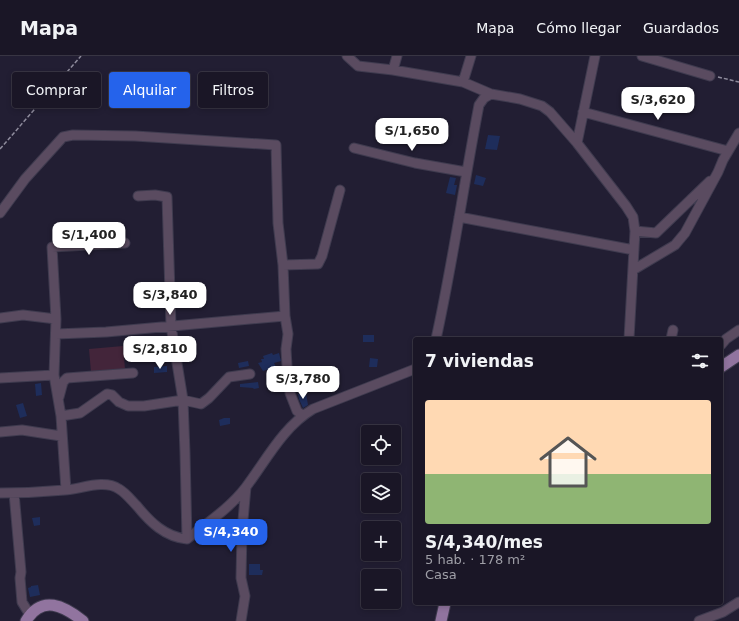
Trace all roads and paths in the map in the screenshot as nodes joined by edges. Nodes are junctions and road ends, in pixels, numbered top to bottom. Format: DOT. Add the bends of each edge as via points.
graph roads {
  1 [pos="81,56"];
  2 [pos="347,56"];
  3 [pos="397,56"];
  4 [pos="471,56"];
  5 [pos="596,56"];
  6 [pos="642,56"];
  7 [pos="393,70"];
  8 [pos="710,76"];
  9 [pos="464,82"];
  10 [pos="739,82"];
  11 [pos="491,94"];
  12 [pos="583,112"];
  13 [pos="739,133"];
  14 [pos="577,143"];
  15 [pos="354,148"];
  16 [pos="0,149"];
  17 [pos="728,151"];
  18 [pos="466,172"];
  19 [pos="718,172"];
  20 [pos="340,190"];
  21 [pos="138,196"];
  22 [pos="0,213"];
  23 [pos="459,217"];
  24 [pos="635,231"];
  25 [pos="125,243"];
  26 [pos="634,250"];
  27 [pos="283,265"];
  28 [pos="633,270"];
  29 [pos="285,316"];
  30 [pos="0,318"];
  31 [pos="56,319"];
  32 [pos="171,326"];
  33 [pos="673,330"];
  34 [pos="739,330"];
  35 [pos="56,334"];
  36 [pos="436,337"];
  37 [pos="629,337"];
  38 [pos="671,337"];
  39 [pos="723,343"];
  40 [pos="739,355"];
  41 [pos="723,366"];
  42 [pos="413,370"];
  43 [pos="54,374"];
  44 [pos="133,374"];
  45 [pos="250,374"];
  46 [pos="0,378"];
  47 [pos="183,400"];
  48 [pos="58,402"];
  49 [pos="302,415"];
  50 [pos="61,416"];
  51 [pos="0,432"];
  52 [pos="61,436"];
  53 [pos="246,487"];
  54 [pos="66,490"];
  55 [pos="0,493"];
  56 [pos="14,493"];
  57 [pos="186,539"];
  58 [pos="739,602"];
  59 [pos="445,605"];
  60 [pos="28,618"];
  61 [pos="83,621"];
  62 [pos="241,621"];
  63 [pos="441,621"];
  64 [pos="699,621"];
  1 -- 16 [label="path"];
  2 -- 7 [label="street" via="358,66"];
  3 -- 7 [label="street"];
  4 -- 9 [label="street"];
  5 -- 12 [label="street"];
  6 -- 8 [label="street"];
  7 -- 9 [label="street"];
  8 -- 10 [label="path"];
  9 -- 11 [label="street"];
  11 -- 14 [label="street" via="542,106"];
  11 -- 18 [label="street" via="479,105"];
  12 -- 14 [label="street"];
  12 -- 17 [label="street"];
  13 -- 17 [label="street"];
  14 -- 24 [label="street" via="626,206"];
  15 -- 18 [label="street"];
  17 -- 19 [label="street"];
  18 -- 23 [label="street"];
  19 -- 24 [label="street" via="656,233"];
  19 -- 28 [label="street" via="685,233 674,245"];
  20 -- 27 [label="street" via="318,264"];
  21 -- 32 [label="street" via="167,197"];
  22 -- 27 [label="street" via="25,179 63,136 135,136 276,145 278,223"];
  23 -- 26 [label="street"];
  23 -- 36 [label="street"];
  24 -- 26 [label="street"];
  25 -- 31 [label="street" via="52,247"];
  26 -- 28 [label="street"];
  27 -- 29 [label="street"];
  28 -- 37 [label="street"];
  29 -- 32 [label="street"];
  29 -- 49 [label="street" via="290,393 297,411"];
  30 -- 31 [label="street" via="23,315"];
  31 -- 35 [label="street"];
  32 -- 35 [label="street"];
  32 -- 47 [label="street"];
  33 -- 38 [label="street"];
  34 -- 39 [label="street"];
  35 -- 43 [label="street"];
  40 -- 41 [label="main road"];
  42 -- 49 [label="street"];
  43 -- 46 [label="street"];
  43 -- 48 [label="street"];
  44 -- 48 [label="street" via="67,378 63,382"];
  45 -- 47 [label="street" via="229,377 201,404"];
  47 -- 50 [label="street" via="128,406 106,394 80,413"];
  47 -- 57 [label="street"];
  48 -- 50 [label="street"];
  49 -- 53 [label="street" via="270,452"];
  50 -- 52 [label="street"];
  51 -- 52 [label="street" via="22,430"];
  52 -- 54 [label="street"];
  53 -- 57 [label="street" via="220,513"];
  53 -- 62 [label="street" via="241,578 245,596"];
  54 -- 56 [label="street"];
  54 -- 57 [label="street" via="98,485 119,488 163,531"];
  55 -- 56 [label="street"];
  56 -- 60 [label="street" via="22,602"];
  58 -- 64 [label="street" via="723,612"];
  59 -- 63 [label="main road"];
  60 -- 61 [label="main road" via="38,608 49,604 66,609"];
}
